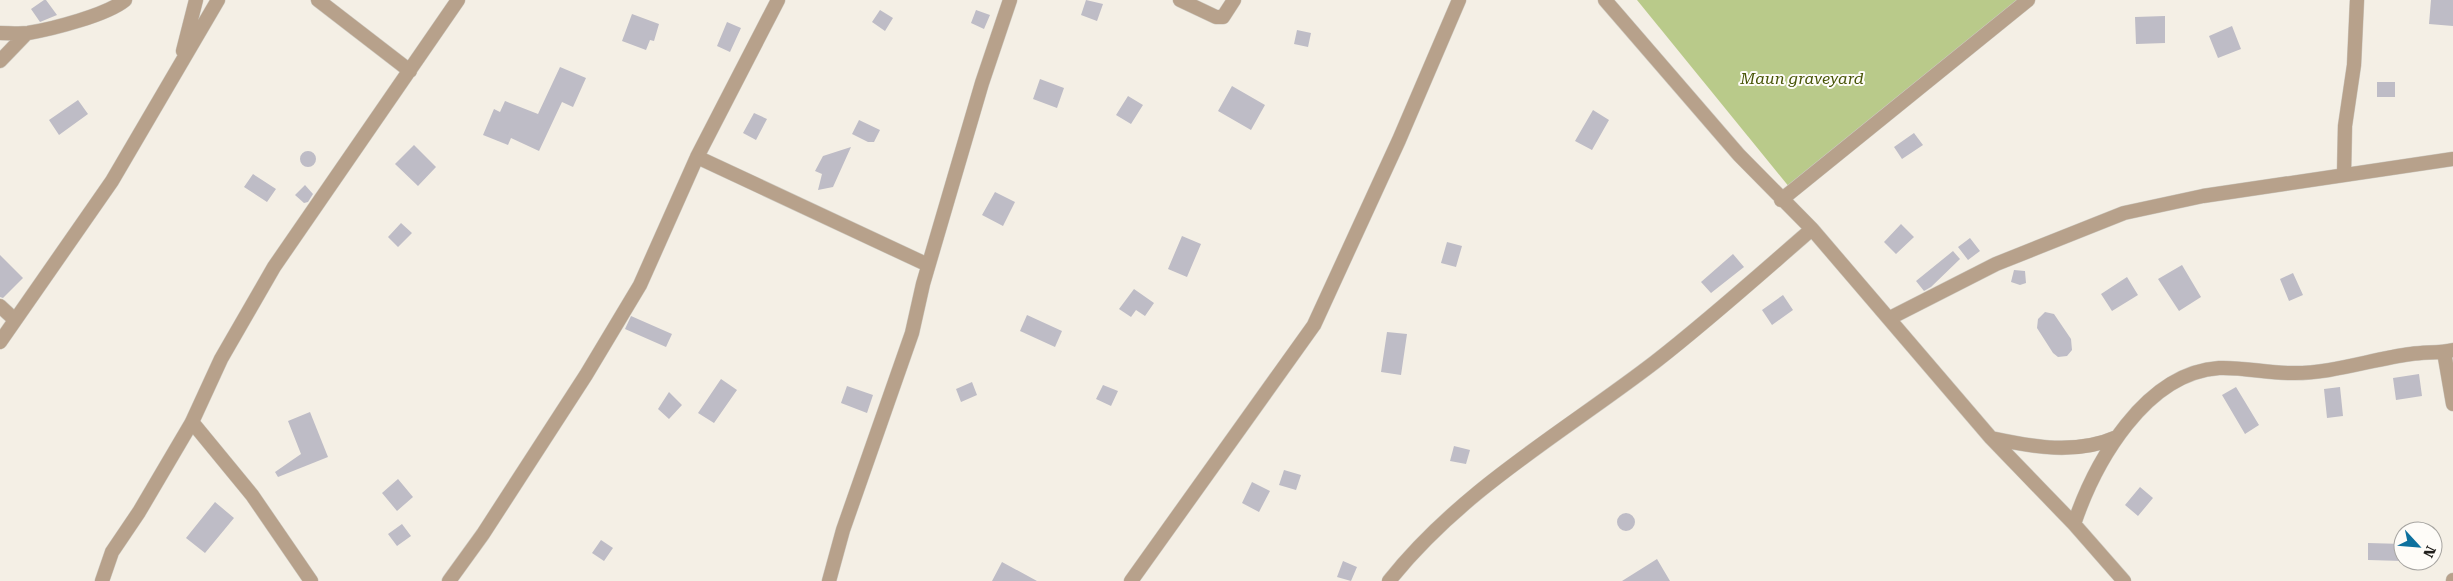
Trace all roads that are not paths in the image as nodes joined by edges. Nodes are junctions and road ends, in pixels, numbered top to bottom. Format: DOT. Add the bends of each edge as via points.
graph roads {
  1 [pos="125,0"];
  2 [pos="196,0"];
  3 [pos="218,0"];
  4 [pos="318,0"];
  5 [pos="458,0"];
  6 [pos="778,0"];
  7 [pos="1010,0"];
  8 [pos="1180,0"];
  9 [pos="1234,0"];
  10 [pos="1459,0"];
  11 [pos="1605,0"];
  12 [pos="2028,0"];
  13 [pos="2358,0"];
  14 [pos="0,33"];
  15 [pos="27,33"];
  16 [pos="0,61"];
  17 [pos="179,68"];
  18 [pos="410,70"];
  19 [pos="696,157"];
  20 [pos="2453,159"];
  21 [pos="2344,175"];
  22 [pos="1781,200"];
  23 [pos="1812,229"];
  24 [pos="928,265"];
  25 [pos="0,306"];
  26 [pos="1890,318"];
  27 [pos="15,320"];
  28 [pos="0,342"];
  29 [pos="2448,351"];
  30 [pos="2453,404"];
  31 [pos="192,422"];
  32 [pos="2117,437"];
  33 [pos="1991,438"];
  34 [pos="2074,524"];
  35 [pos="102,581"];
  36 [pos="311,581"];
  37 [pos="449,581"];
  38 [pos="829,581"];
  39 [pos="1131,581"];
  40 [pos="1389,581"];
  41 [pos="2124,581"];
  1 -- 15 [label="street" via="82,19"];
  2 -- 17 [label="street"];
  3 -- 17 [label="street"];
  4 -- 18 [label="street"];
  5 -- 18 [label="street"];
  6 -- 19 [label="street"];
  7 -- 24 [label="street"];
  8 -- 9 [label="street" via="1216,17 1223,17"];
  10 -- 39 [label="street" via="1314,325"];
  11 -- 22 [label="street"];
  12 -- 22 [label="street"];
  13 -- 21 [label="street" via="2354,65 2345,126"];
  14 -- 15 [label="street"];
  15 -- 16 [label="street"];
  17 -- 27 [label="street" via="112,181"];
  18 -- 31 [label="street" via="274,267 221,359"];
  19 -- 24 [label="street"];
  19 -- 37 [label="street" via="640,285 586,375"];
  20 -- 21 [label="street"];
  21 -- 26 [label="street" via="2203,196 2124,213 1996,264"];
  22 -- 23 [label="street"];
  23 -- 26 [label="street"];
  23 -- 40 [label="street" via="1655,362 1489,481 1427,539"];
  24 -- 38 [label="street" via="912,333 843,530"];
  25 -- 27 [label="street"];
  26 -- 33 [label="street"];
  27 -- 28 [label="street"];
  29 -- 30 [label="street"];
  29 -- 32 [label="street" via="2291,374 2218,368 2197,373 2173,382 2161,391"];
  31 -- 35 [label="street" via="112,552"];
  31 -- 36 [label="street" via="252,495"];
  32 -- 33 [label="street" via="2086,447 2042,448"];
  32 -- 34 [label="street" via="2090,481"];
  33 -- 34 [label="street"];
  34 -- 41 [label="street"];
}
